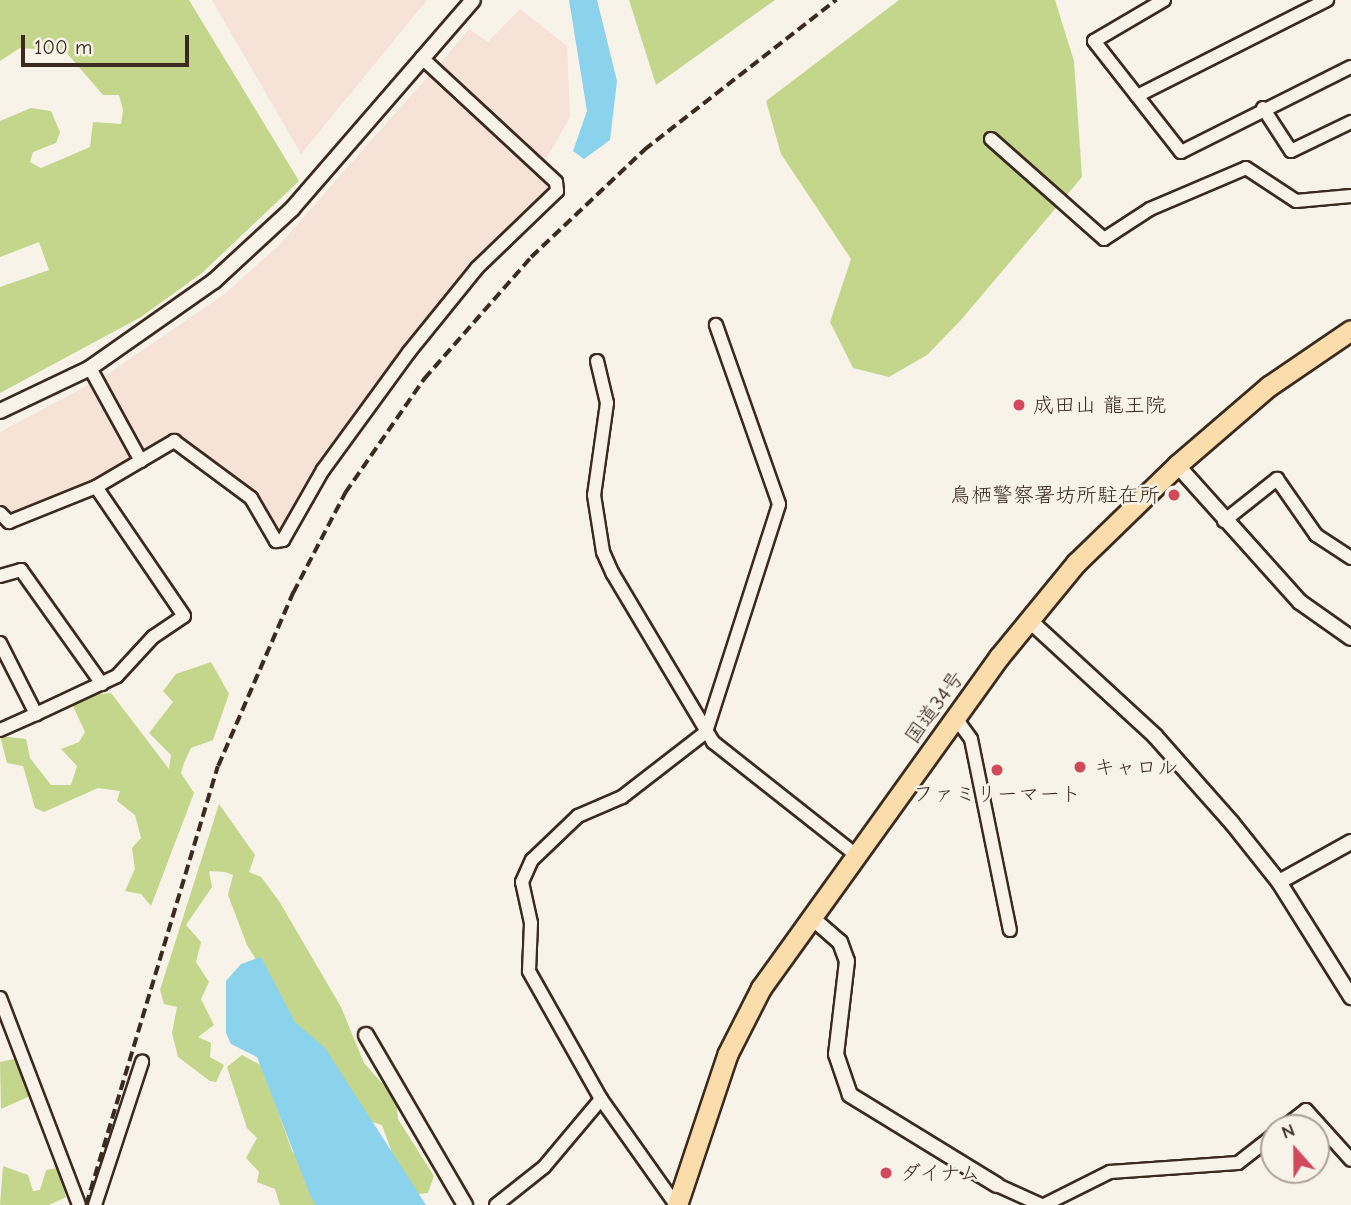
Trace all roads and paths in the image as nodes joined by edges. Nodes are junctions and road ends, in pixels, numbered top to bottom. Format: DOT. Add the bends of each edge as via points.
graph roads {
  1 [pos="473,0"];
  2 [pos="1164,0"];
  3 [pos="1327,0"];
  4 [pos="422,58"];
  5 [pos="1351,67"];
  6 [pos="1137,96"];
  7 [pos="1263,108"];
  8 [pos="1351,122"];
  9 [pos="991,139"];
  10 [pos="1351,197"];
  11 [pos="716,325"];
  12 [pos="1351,330"];
  13 [pos="597,361"];
  14 [pos="90,368"];
  15 [pos="0,411"];
  16 [pos="141,461"];
  17 [pos="1177,465"];
  18 [pos="96,487"];
  19 [pos="0,513"];
  20 [pos="1224,521"];
  21 [pos="1351,558"];
  22 [pos="0,576"];
  23 [pos="1029,620"];
  24 [pos="1351,638"];
  25 [pos="0,643"];
  26 [pos="102,684"];
  27 [pos="36,714"];
  28 [pos="955,717"];
  29 [pos="0,730"];
  30 [pos="706,732"];
  31 [pos="1351,842"];
  32 [pos="856,855"];
  33 [pos="1279,882"];
  34 [pos="811,917"];
  35 [pos="1010,930"];
  36 [pos="1351,997"];
  37 [pos="1,1001"];
  38 [pos="366,1035"];
  39 [pos="142,1062"];
  40 [pos="601,1099"];
  41 [pos="1330,1137"];
  42 [pos="1260,1146"];
  43 [pos="1351,1160"];
  44 [pos="997,1185"];
  45 [pos="79,1205"];
  46 [pos="95,1205"];
  47 [pos="465,1205"];
  48 [pos="496,1205"];
  49 [pos="677,1205"];
  50 [pos="1042,1205"];
  1 -- 4 [label="street"];
  2 -- 6 [label="street" via="1094,41"];
  3 -- 6 [label="street"];
  4 -- 14 [label="street" via="292,209 214,281"];
  4 -- 16 [label="street" via="556,182 557,191 477,268 409,352 279,543 251,498 174,441"];
  5 -- 7 [label="street"];
  6 -- 7 [label="street" via="1181,152"];
  7 -- 8 [label="street" via="1291,151"];
  9 -- 10 [label="street" via="1104,239 1150,209 1246,168 1296,201"];
  11 -- 30 [label="street" via="779,504"];
  12 -- 17 [label="highway, 国道34号" via="1269,386"];
  13 -- 30 [label="street" via="607,403 594,495 603,552"];
  14 -- 15 [label="street"];
  14 -- 16 [label="street"];
  16 -- 18 [label="street"];
  17 -- 20 [label="street"];
  17 -- 23 [label="highway, 国道34号" via="1076,563"];
  18 -- 19 [label="street" via="9,522"];
  18 -- 26 [label="street" via="184,611"];
  20 -- 21 [label="street" via="1277,479 1316,535"];
  20 -- 24 [label="street" via="1300,602"];
  22 -- 26 [label="street" via="21,570"];
  23 -- 28 [label="highway, 国道34号"];
  23 -- 33 [label="street" via="1155,736"];
  25 -- 27 [label="street"];
  26 -- 27 [label="street"];
  27 -- 29 [label="street"];
  28 -- 32 [label="highway, 国道34号"];
  28 -- 35 [label="street" via="971,739"];
  30 -- 32 [label="street"];
  30 -- 40 [label="street" via="622,797 578,816 524,870 529,971"];
  31 -- 33 [label="street"];
  32 -- 34 [label="highway, 国道34号"];
  33 -- 36 [label="street"];
  34 -- 44 [label="street" via="840,942 847,961 836,1054 850,1095"];
  34 -- 49 [label="highway, 国道34号" via="761,988 728,1053"];
  37 -- 45 [label="street"];
  38 -- 47 [label="street"];
  39 -- 46 [label="street"];
  40 -- 48 [label="street" via="544,1167"];
  40 -- 49 [label="street"];
  41 -- 43 [label="street"];
  42 -- 50 [label="street" via="1238,1163 1110,1172"];
  44 -- 50 [label="street"];
}
